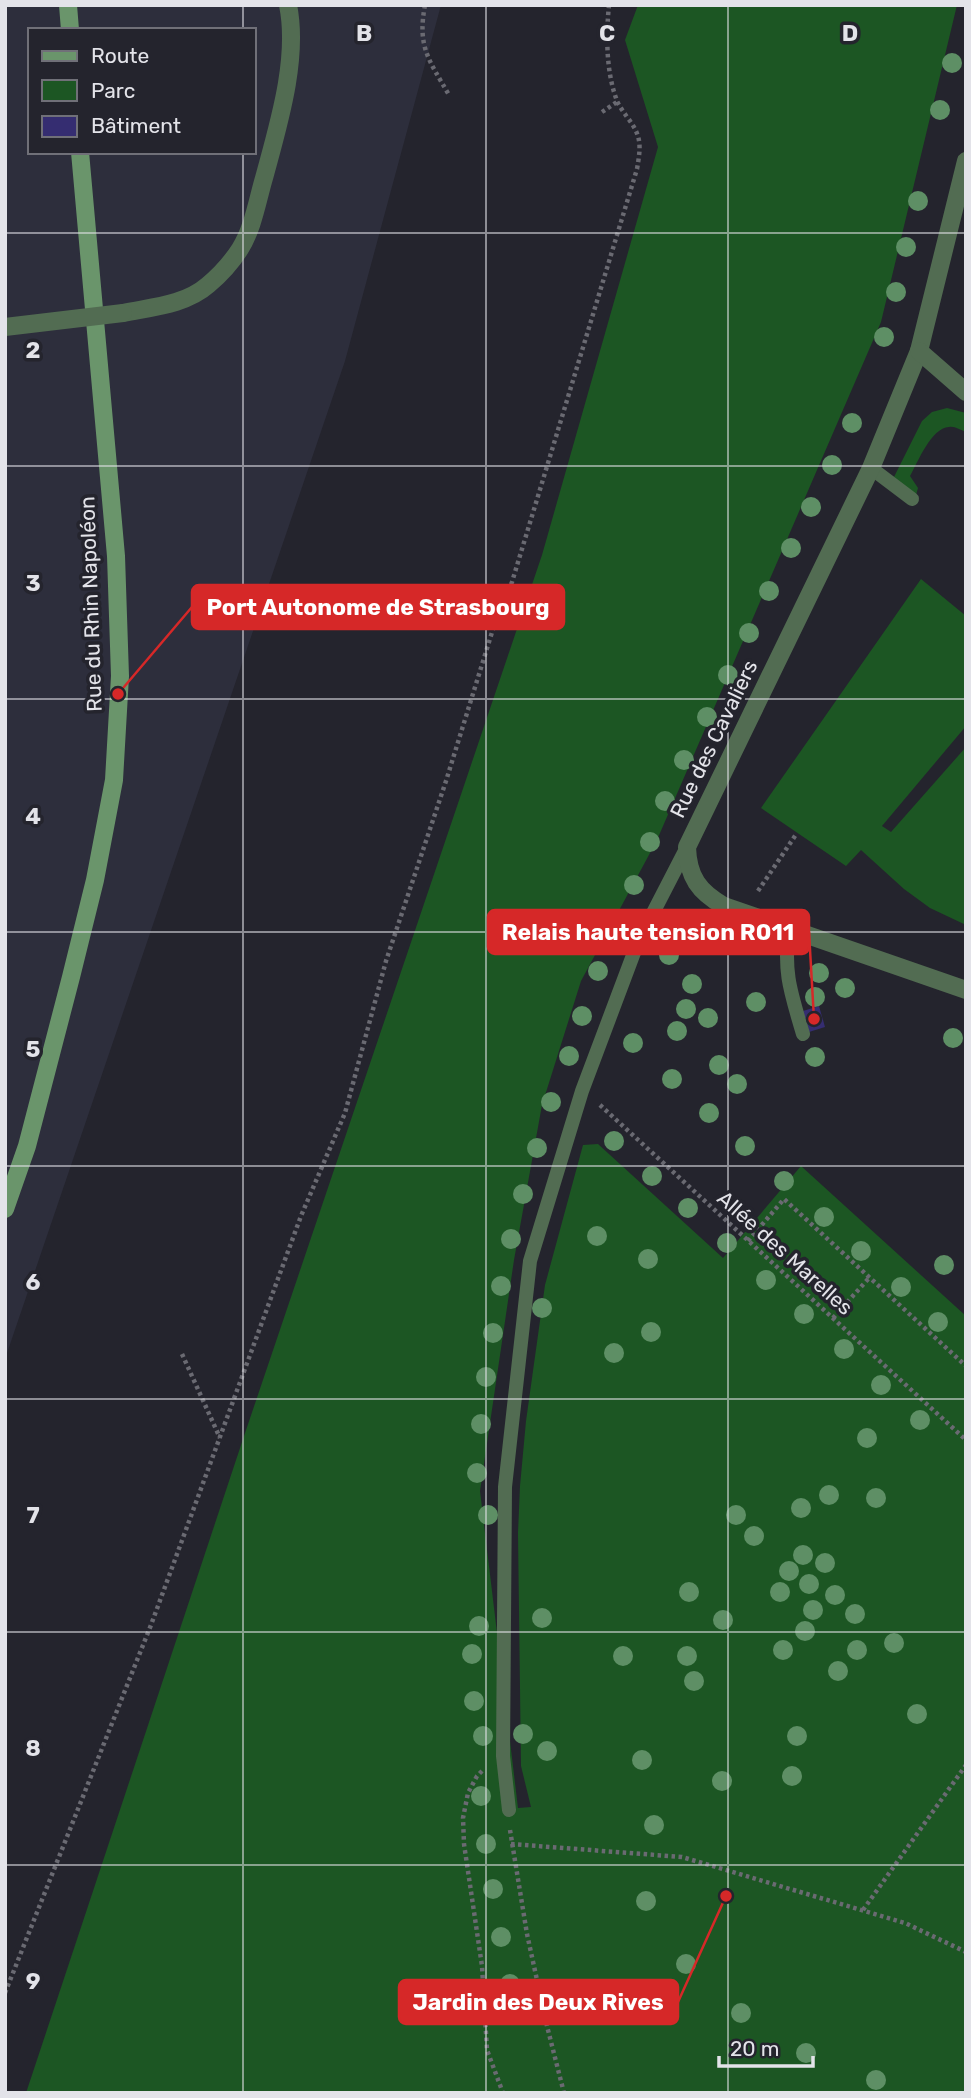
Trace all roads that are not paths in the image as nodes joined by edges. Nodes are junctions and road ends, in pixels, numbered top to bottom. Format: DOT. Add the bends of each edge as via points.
graph roads {
  1 [pos="68,5"];
  2 [pos="288,5"];
  3 [pos="70,28"];
  4 [pos="80,154"];
  5 [pos="966,161"];
  6 [pos="5,327"];
  7 [pos="919,351"];
  8 [pos="964,387"];
  9 [pos="871,468"];
  10 [pos="912,499"];
  11 [pos="687,847"];
  12 [pos="789,929"];
  13 [pos="966,990"];
  14 [pos="803,1034"];
  15 [pos="5,1209"];
  16 [pos="509,1810"];
  1 -- 3 [label="main road"];
  2 -- 6 [label="street, bridge" via="290,57 279,126 255,215 241,248 226,268 190,298 165,305"];
  4 -- 15 [label="main road, Rue du Rhin Napoléon" via="116,555 120,676 114,780 71,977 27,1146"];
  5 -- 7 [label="street, Rue des Cavaliers"];
  7 -- 8 [label="street"];
  7 -- 9 [label="street, Rue des Cavaliers"];
  9 -- 10 [label="lane"];
  9 -- 11 [label="street, Rue des Cavaliers"];
  11 -- 12 [label="street, Rue des Cavaliers" via="691,873 710,898"];
  11 -- 16 [label="lane" via="638,942 582,1091 530,1261 505,1488 503,1756"];
  12 -- 13 [label="street, Rue des Cavaliers"];
  12 -- 14 [label="lane" via="786,974"];
}
